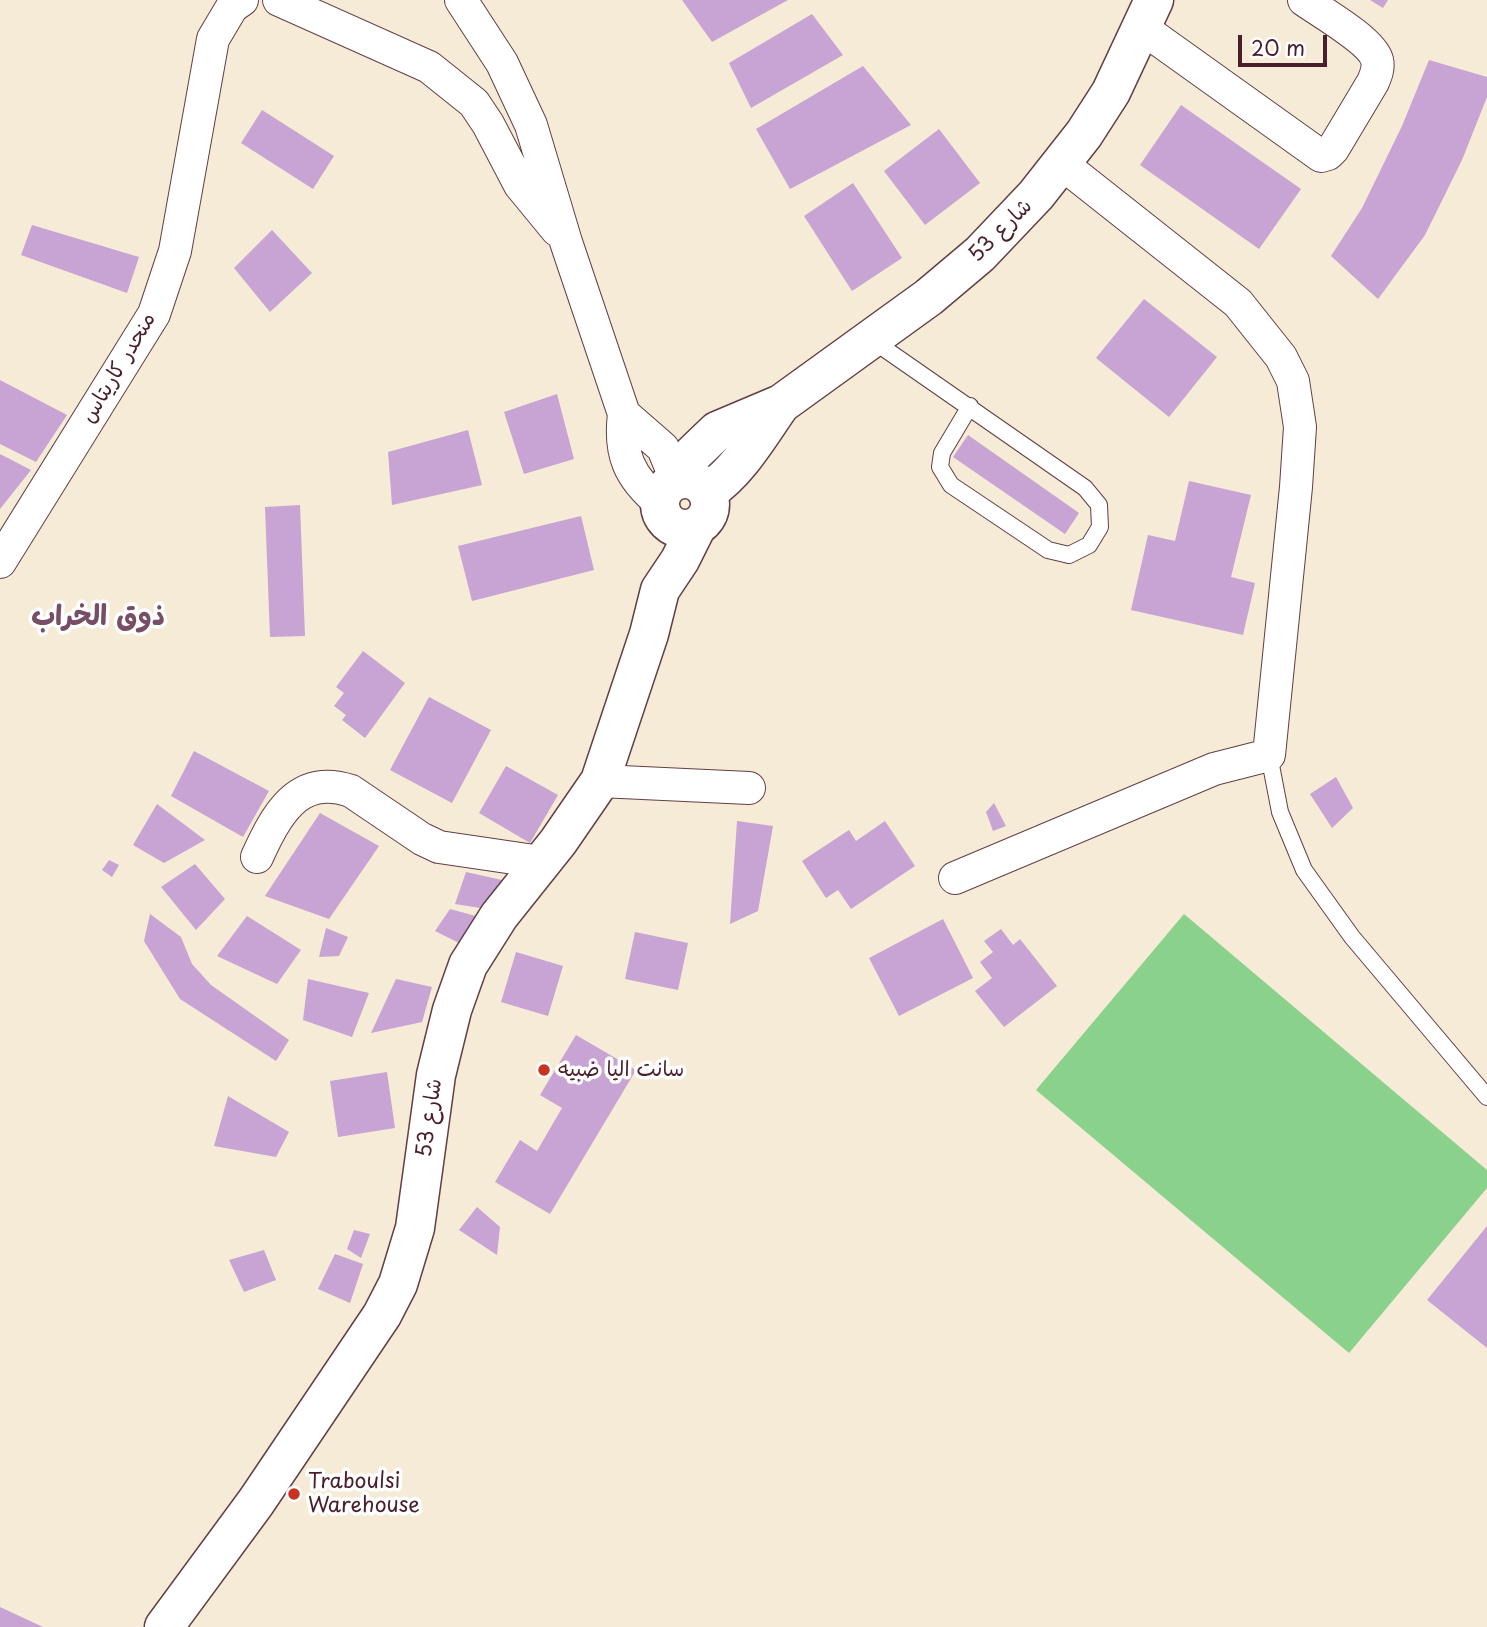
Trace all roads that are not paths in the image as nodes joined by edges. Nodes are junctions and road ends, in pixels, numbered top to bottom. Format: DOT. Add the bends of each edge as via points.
graph roads {
  1 [pos="242,0"];
  2 [pos="279,0"];
  3 [pos="461,0"];
  4 [pos="1304,0"];
  5 [pos="1148,14"];
  6 [pos="1062,163"];
  7 [pos="566,242"];
  8 [pos="870,338"];
  9 [pos="781,404"];
  10 [pos="970,406"];
  11 [pos="625,414"];
  12 [pos="675,486"];
  13 [pos="0,562"];
  14 [pos="660,590"];
  15 [pos="1269,755"];
  16 [pos="600,781"];
  17 [pos="749,788"];
  18 [pos="257,857"];
  19 [pos="541,862"];
  20 [pos="956,878"];
  21 [pos="1487,1097"];
  22 [pos="164,1627"];
  1 -- 13 [label="street, منحدر كاريتاس" via="232,7 214,39 175,251 154,314"];
  2 -- 7 [label="street" via="429,67 448,80 474,103 520,185"];
  3 -- 7 [label="street" via="502,63 531,125"];
  4 -- 5 [label="street" via="1365,44 1377,59 1373,82 1333,149 1321,156"];
  5 -- 6 [label="street, شارع 53" via="1111,92"];
  6 -- 8 [label="street, شارع 53" via="980,254"];
  6 -- 15 [label="street" via="1238,303 1281,357 1293,381 1300,427"];
  7 -- 11 [label="street"];
  8 -- 9 [label="street, شارع 53"];
  8 -- 10 [label="lane"];
  9 -- 12 [label="street, شارع 53" via="717,431 693,454"];
  9 -- 12 [label="street, شارع 53" via="726,480"];
  10 -- 10 [label="lane" via="1085,488 1099,505 1100,527 1089,545 1069,555 1048,550 951,485 940,467 942,453"];
  11 -- 12 [label="street"];
  11 -- 12 [label="street" via="624,455 638,482"];
  12 -- 14 [label="street, شارع 53" via="655,531 653,551"];
  12 -- 14 [label="street, شارع 53" via="672,526 696,528"];
  14 -- 16 [label="street, شارع 53"];
  15 -- 20 [label="street" via="1214,769"];
  15 -- 21 [label="lane" via="1279,812 1304,870 1352,936"];
  16 -- 17 [label="street"];
  16 -- 19 [label="street, شارع 53"];
  18 -- 19 [label="street" via="272,825 290,803 306,790 339,787 439,847"];
  19 -- 22 [label="street, شارع 53" via="468,965 452,1010 436,1075 415,1228 398,1284 264,1491"];
}
